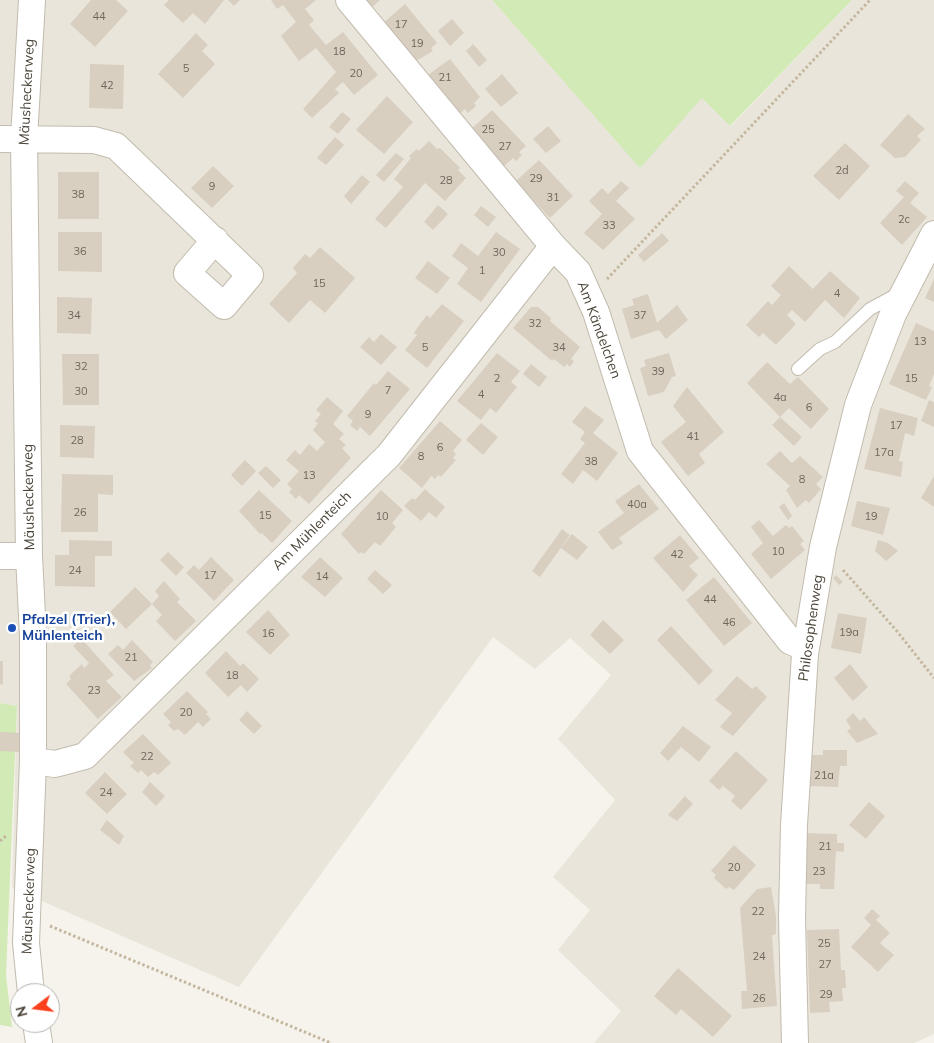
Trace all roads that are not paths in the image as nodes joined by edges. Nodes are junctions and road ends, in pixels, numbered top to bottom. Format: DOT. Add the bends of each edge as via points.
graph roads {
  1 [pos="32,0"];
  2 [pos="349,0"];
  3 [pos="12,139"];
  4 [pos="934,234"];
  5 [pos="215,240"];
  6 [pos="553,246"];
  7 [pos="904,290"];
  8 [pos="798,369"];
  9 [pos="0,556"];
  10 [pos="29,556"];
  11 [pos="806,648"];
  12 [pos="33,761"];
  13 [pos="30,983"];
  14 [pos="795,1043"];
  1 -- 3 [label="street, Mäusheckerweg"];
  2 -- 6 [label="street, Am Kändelchen"];
  3 -- 5 [label="street" via="94,140 116,146"];
  3 -- 10 [label="street, Mäusheckerweg"];
  4 -- 7 [label="street, Philosophenweg"];
  6 -- 11 [label="street, Am Kändelchen" via="578,272 640,451 790,641"];
  6 -- 12 [label="street, Am Mühlenteich" via="389,455 85,756 55,764"];
  7 -- 8 [label="lane" via="870,309 835,342 820,349"];
  7 -- 11 [label="street, Philosophenweg" via="858,405 824,547"];
  9 -- 10 [label="street"];
  10 -- 12 [label="street, Mäusheckerweg"];
  11 -- 14 [label="street, Philosophenweg" via="794,826"];
  12 -- 13 [label="street, Mäusheckerweg" via="26,943"];
}
